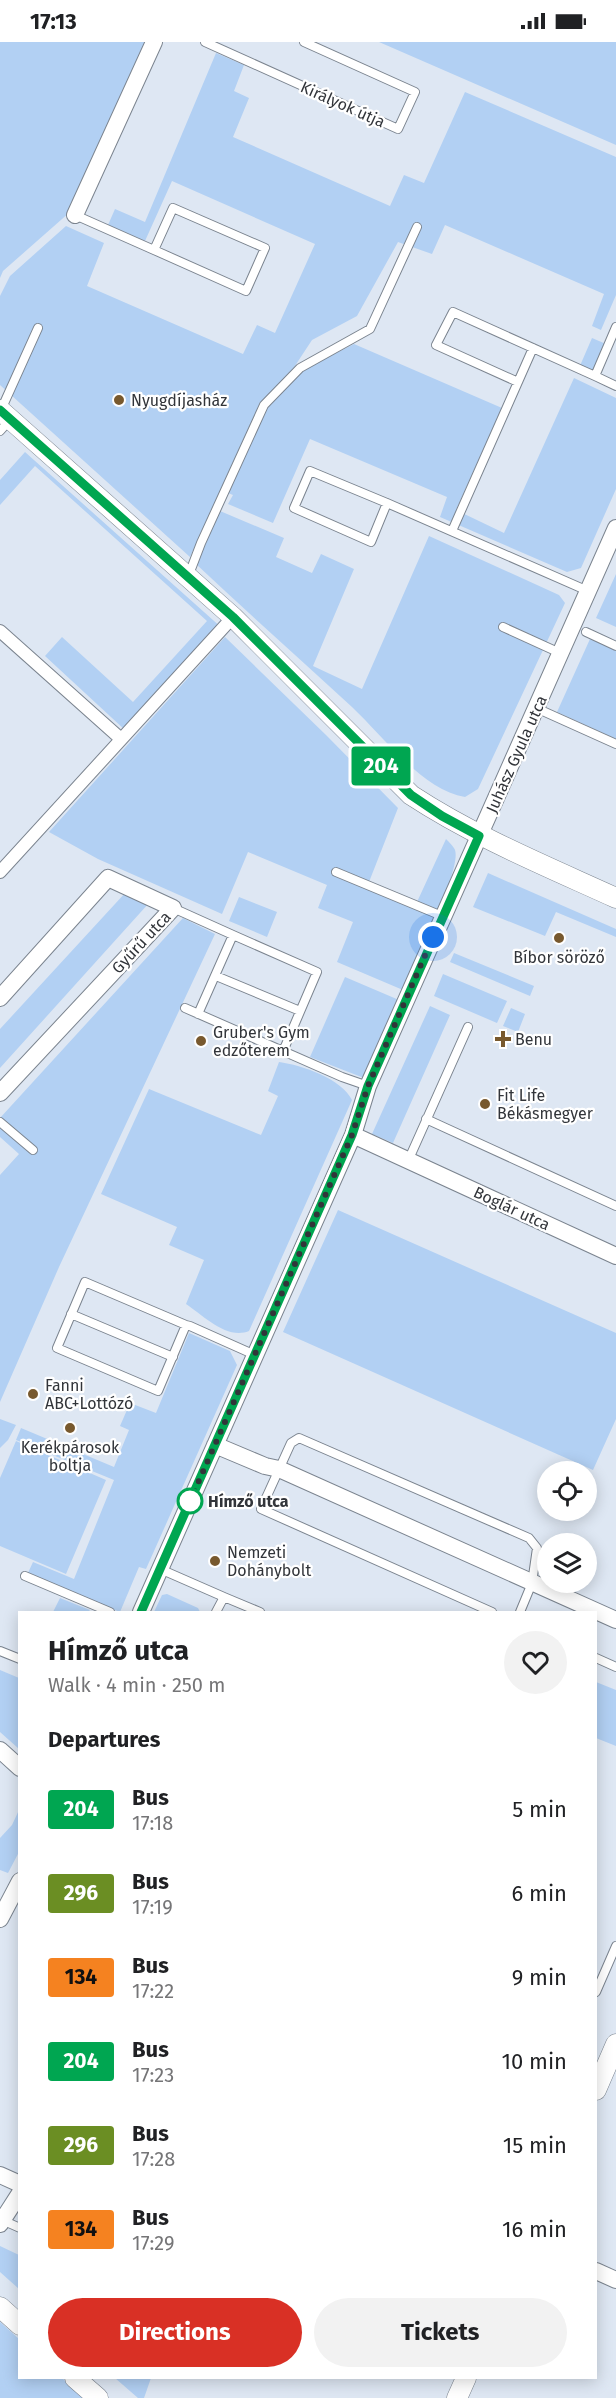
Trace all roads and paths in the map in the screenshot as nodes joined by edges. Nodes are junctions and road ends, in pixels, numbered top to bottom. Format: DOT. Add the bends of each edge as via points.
graph roads {
  1 [pos="154,42"];
  2 [pos="205,42"];
  3 [pos="304,42"];
  4 [pos="75,215"];
  5 [pos="417,227"];
  6 [pos="154,250"];
  7 [pos="616,327"];
  8 [pos="38,328"];
  9 [pos="533,348"];
  10 [pos="595,376"];
  11 [pos="518,382"];
  12 [pos="616,386"];
  13 [pos="3,418"];
  14 [pos="387,503"];
  15 [pos="616,528"];
  16 [pos="452,531"];
  17 [pos="611,554"];
  18 [pos="188,577"];
  19 [pos="588,591"];
  20 [pos="233,617"];
  21 [pos="503,627"];
  22 [pos="0,631"];
  23 [pos="586,632"];
  24 [pos="616,646"];
  25 [pos="560,653"];
  26 [pos="536,708"];
  27 [pos="121,739"];
  28 [pos="616,744"];
  29 [pos="479,836"];
  30 [pos="0,872"];
  31 [pos="336,872"];
  32 [pos="616,898"];
  33 [pos="173,908"];
  34 [pos="442,916"];
  35 [pos="233,935"];
  36 [pos="216,976"];
  37 [pos="0,998"];
  38 [pos="185,1008"];
  39 [pos="300,1011"];
  40 [pos="198,1014"];
  41 [pos="468,1027"];
  42 [pos="284,1050"];
  43 [pos="368,1086"];
  44 [pos="0,1093"];
  45 [pos="426,1119"];
  46 [pos="0,1122"];
  47 [pos="352,1135"];
  48 [pos="33,1150"];
  49 [pos="408,1161"];
  50 [pos="616,1206"];
  51 [pos="616,1256"];
  52 [pos="72,1314"];
  53 [pos="186,1325"];
  54 [pos="255,1355"];
  55 [pos="173,1357"];
  56 [pos="215,1445"];
  57 [pos="279,1468"];
  58 [pos="159,1569"];
  59 [pos="25,1576"];
  60 [pos="532,1582"];
  61 [pos="224,1597"];
  62 [pos="108,1611"];
  63 [pos="141,1611"];
  64 [pos="217,1611"];
  65 [pos="258,1611"];
  66 [pos="490,1611"];
  67 [pos="520,1611"];
  68 [pos="596,1611"];
  69 [pos="597,1611"];
  70 [pos="616,1620"];
  71 [pos="0,1651"];
  72 [pos="18,1658"];
  73 [pos="597,1658"];
  74 [pos="616,1667"];
  75 [pos="0,1750"];
  76 [pos="18,1766"];
  77 [pos="18,1885"];
  78 [pos="0,1919"];
  79 [pos="616,1946"];
  80 [pos="597,1990"];
  81 [pos="616,2044"];
  82 [pos="597,2088"];
  83 [pos="0,2175"];
  84 [pos="18,2183"];
  85 [pos="18,2196"];
  86 [pos="1,2222"];
  87 [pos="18,2227"];
  88 [pos="597,2271"];
  89 [pos="616,2280"];
  90 [pos="0,2307"];
  91 [pos="18,2323"];
  92 [pos="76,2379"];
  93 [pos="98,2398"];
  1 -- 4 [label="street"];
  2 -- 3 [label="lane, Királyok útja" via="398,129 415,92"];
  4 -- 6 [label="lane"];
  5 -- 18 [label="lane" via="370,329 300,368 264,405"];
  6 -- 6 [label="lane" via="173,208 265,248 246,291"];
  7 -- 10 [label="lane"];
  8 -- 13 [label="lane"];
  9 -- 10 [label="lane"];
  9 -- 11 [label="lane"];
  9 -- 11 [label="lane" via="453,312 436,345"];
  10 -- 12 [label="lane"];
  11 -- 16 [label="lane"];
  13 -- 18 [label="street"];
  14 -- 14 [label="lane" via="370,542 294,508 310,471"];
  14 -- 16 [label="lane"];
  15 -- 17 [label="street, Juhász Gyula utca"];
  16 -- 19 [label="lane"];
  17 -- 19 [label="street, Juhász Gyula utca"];
  18 -- 20 [label="street"];
  19 -- 25 [label="street, Juhász Gyula utca"];
  20 -- 27 [label="street"];
  20 -- 29 [label="street" via="411,795"];
  21 -- 25 [label="lane"];
  22 -- 27 [label="street"];
  23 -- 24 [label="lane"];
  25 -- 26 [label="street, Juhász Gyula utca"];
  26 -- 28 [label="lane"];
  26 -- 29 [label="street, Juhász Gyula utca"];
  27 -- 30 [label="street"];
  29 -- 32 [label="street"];
  29 -- 34 [label="street, Juhász Gyula utca"];
  31 -- 34 [label="lane"];
  33 -- 35 [label="lane"];
  33 -- 37 [label="street, Gyűrű utca" via="108,878"];
  33 -- 44 [label="street, Gyűrű utca"];
  34 -- 43 [label="street, Juhász Gyula utca"];
  35 -- 36 [label="lane"];
  35 -- 39 [label="lane" via="317,972"];
  36 -- 39 [label="lane"];
  36 -- 40 [label="lane"];
  38 -- 40 [label="lane"];
  39 -- 42 [label="lane"];
  40 -- 42 [label="lane"];
  41 -- 45 [label="lane"];
  42 -- 43 [label="lane"];
  43 -- 47 [label="street, Juhász Gyula utca"];
  45 -- 49 [label="lane"];
  45 -- 50 [label="lane"];
  46 -- 48 [label="lane"];
  47 -- 49 [label="street, Boglár utca"];
  47 -- 54 [label="street, Juhász Gyula utca"];
  49 -- 51 [label="street, Boglár utca"];
  52 -- 53 [label="lane" via="85,1282"];
  52 -- 55 [label="lane"];
  52 -- 55 [label="lane" via="57,1348 158,1391"];
  53 -- 54 [label="lane"];
  53 -- 55 [label="lane"];
  54 -- 56 [label="street, Juhász Gyula utca"];
  56 -- 57 [label="street"];
  56 -- 58 [label="street, Juhász Gyula utca"];
  57 -- 60 [label="street"];
  57 -- 60 [label="lane" via="291,1443 300,1438 529,1538 537,1548"];
  57 -- 66 [label="lane" via="261,1509"];
  58 -- 61 [label="lane"];
  58 -- 63 [label="street, Juhász Gyula utca"];
  59 -- 62 [label="lane"];
  60 -- 67 [label="lane"];
  60 -- 68 [label="street"];
  61 -- 64 [label="lane"];
  61 -- 65 [label="lane"];
  69 -- 70 [label="street"];
  71 -- 72 [label="lane"];
  73 -- 74 [label="lane"];
  75 -- 76 [label="street"];
  77 -- 78 [label="street"];
  79 -- 80 [label="lane"];
  81 -- 82 [label="street"];
  83 -- 84 [label="street"];
  85 -- 86 [label="street"];
  86 -- 87 [label="lane"];
  88 -- 89 [label="street"];
  90 -- 91 [label="street"];
  92 -- 93 [label="street"];
}
